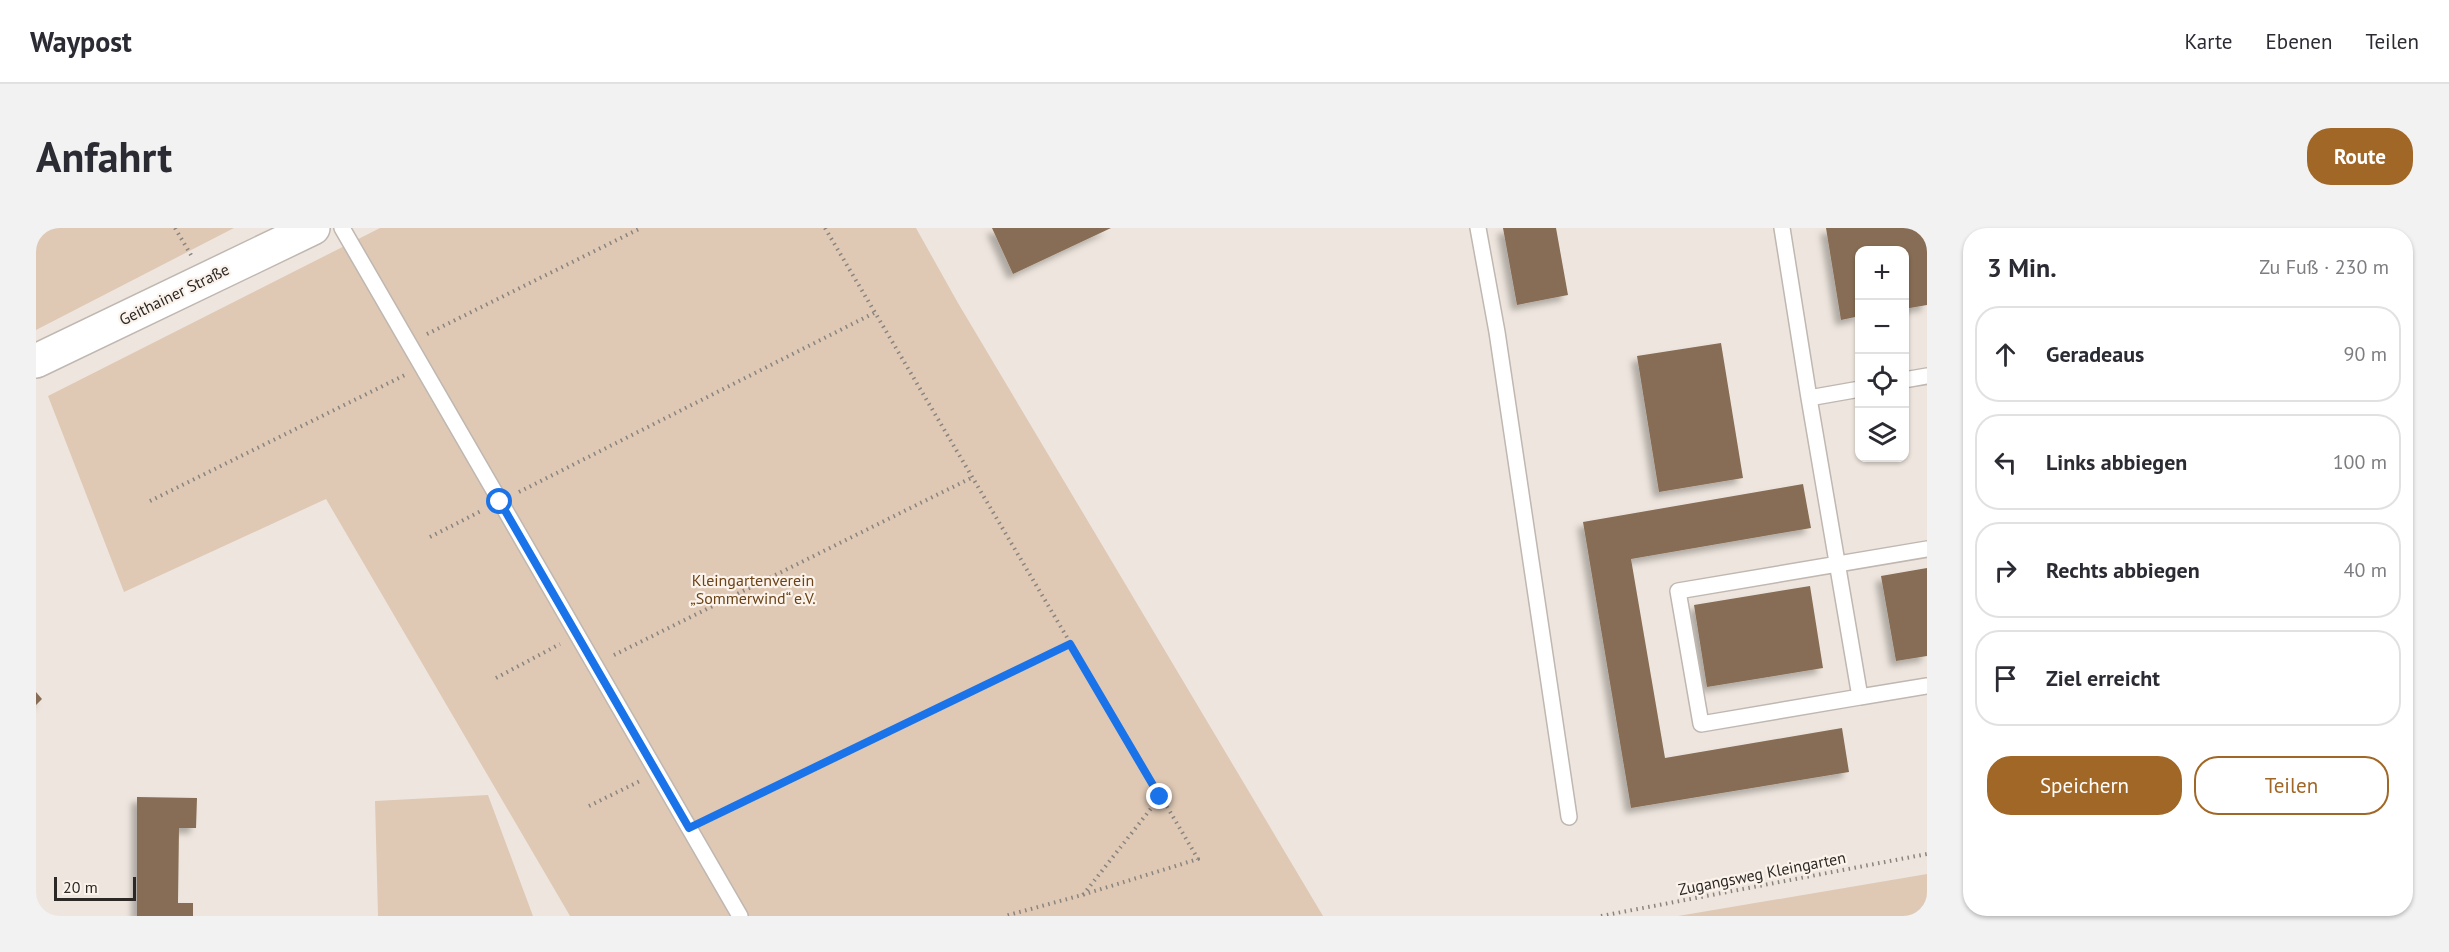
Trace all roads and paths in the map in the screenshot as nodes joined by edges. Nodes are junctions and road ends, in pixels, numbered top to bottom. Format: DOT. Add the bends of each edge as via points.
graph roads {
  1 [pos="313,228"];
  2 [pos="342,228"];
  3 [pos="641,228"];
  4 [pos="825,228"];
  5 [pos="1478,228"];
  6 [pos="1782,228"];
  7 [pos="874,314"];
  8 [pos="408,344"];
  9 [pos="36,361"];
  10 [pos="422,367"];
  11 [pos="1927,376"];
  12 [pos="1909,379"];
  13 [pos="1855,389"];
  14 [pos="1809,398"];
  15 [pos="973,477"];
  16 [pos="150,501"];
  17 [pos="500,502"];
  18 [pos="430,537"];
  19 [pos="1927,549"];
  20 [pos="1837,565"];
  21 [pos="576,635"];
  22 [pos="1070,644"];
  23 [pos="594,665"];
  24 [pos="496,678"];
  25 [pos="1927,686"];
  26 [pos="1860,697"];
  27 [pos="657,772"];
  28 [pos="1160,797"];
  29 [pos="589,806"];
  30 [pos="1569,817"];
  31 [pos="689,828"];
  32 [pos="1927,854"];
  33 [pos="1082,895"];
  34 [pos="740,916"];
  35 [pos="1005,916"];
  36 [pos="1601,916"];
  1 -- 9 [label="street, Geithainer Straße"];
  2 -- 8 [label="lane"];
  3 -- 8 [label="path"];
  4 -- 7 [label="path"];
  5 -- 30 [label="lane"];
  6 -- 14 [label="lane"];
  7 -- 15 [label="path"];
  7 -- 17 [label="path"];
  8 -- 10 [label="lane"];
  10 -- 16 [label="path"];
  10 -- 17 [label="lane"];
  11 -- 12 [label="lane"];
  13 -- 14 [label="lane"];
  14 -- 20 [label="lane"];
  15 -- 22 [label="path"];
  15 -- 23 [label="path"];
  17 -- 18 [label="path"];
  17 -- 21 [label="lane"];
  19 -- 20 [label="lane"];
  20 -- 26 [label="lane"];
  20 -- 26 [label="lane" via="1678,591 1701,724"];
  21 -- 23 [label="lane"];
  21 -- 24 [label="path"];
  22 -- 28 [label="path"];
  22 -- 31 [label="path"];
  23 -- 27 [label="lane"];
  25 -- 26 [label="lane"];
  27 -- 29 [label="path"];
  27 -- 31 [label="lane"];
  28 -- 33 [label="path"];
  28 -- 33 [label="path" via="1198,859"];
  31 -- 34 [label="lane"];
  32 -- 36 [label="path, Zugangsweg Kleingarten"];
  33 -- 35 [label="path"];
}
